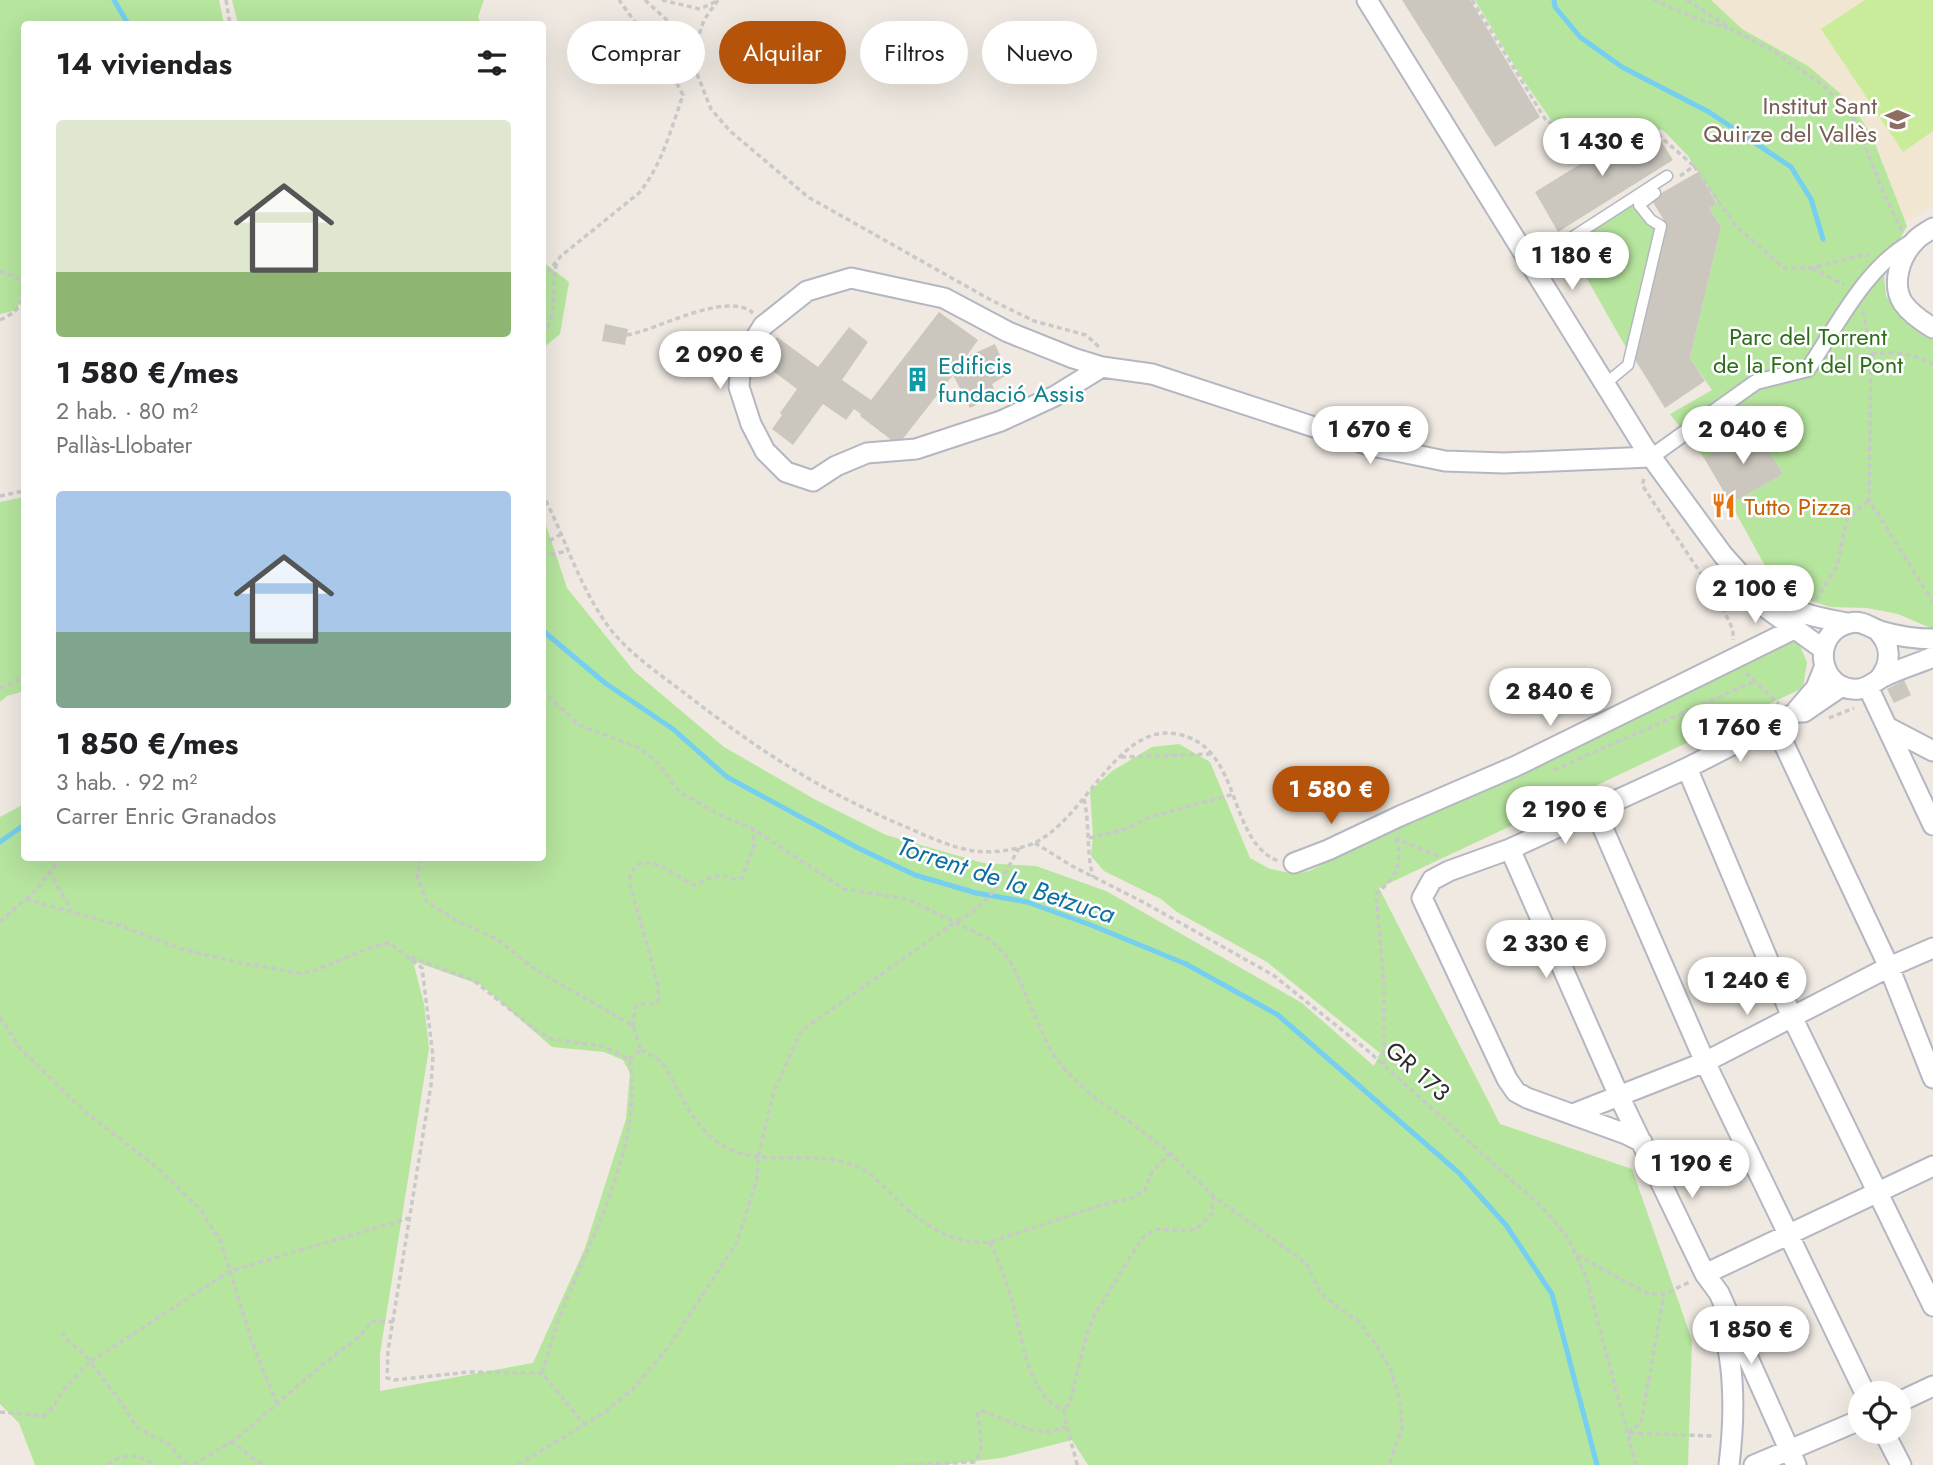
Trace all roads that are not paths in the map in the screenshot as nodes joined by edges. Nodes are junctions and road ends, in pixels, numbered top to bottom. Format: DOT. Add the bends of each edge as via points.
graph roads {
  1 [pos="1367,0"];
  2 [pos="1667,176"];
  3 [pos="1656,193"];
  4 [pos="1933,228"];
  5 [pos="1915,240"];
  6 [pos="1531,264"];
  7 [pos="1932,326"];
  8 [pos="1103,358"];
  9 [pos="1605,384"];
  10 [pos="1651,457"];
  11 [pos="1801,622"];
  12 [pos="1847,623"];
  13 [pos="1877,630"];
  14 [pos="1933,639"];
  15 [pos="1933,657"];
  16 [pos="1824,658"];
  17 [pos="1874,682"];
  18 [pos="1842,686"];
  19 [pos="1787,717"];
  20 [pos="1887,727"];
  21 [pos="1933,751"];
  22 [pos="1688,768"];
  23 [pos="1595,810"];
  24 [pos="1933,825"];
  25 [pos="1510,849"];
  26 [pos="1294,863"];
  27 [pos="1933,948"];
  28 [pos="1889,967"];
  29 [pos="1792,1017"];
  30 [pos="1705,1062"];
  31 [pos="1933,1077"];
  32 [pos="1619,1096"];
  33 [pos="1573,1114"];
  34 [pos="1642,1142"];
  35 [pos="1933,1166"];
  36 [pos="1877,1191"];
  37 [pos="1790,1234"];
  38 [pos="1705,1274"];
  39 [pos="1933,1306"];
  40 [pos="1859,1381"];
  41 [pos="1933,1386"];
  42 [pos="1911,1396"];
  43 [pos="1848,1427"];
  44 [pos="1890,1444"];
  45 [pos="1792,1457"];
  46 [pos="1729,1465"];
  47 [pos="1754,1465"];
  48 [pos="1901,1465"];
  1 -- 6 [label="street"];
  2 -- 6 [label="lane"];
  3 -- 9 [label="lane" via="1639,205 1661,226 1628,365"];
  4 -- 5 [label="street"];
  5 -- 7 [label="street" via="1899,270 1898,293 1904,304"];
  5 -- 10 [label="street" via="1894,254 1859,293 1808,369 1756,382"];
  6 -- 9 [label="street"];
  8 -- 8 [label="street" via="1073,358 1008,332 944,298 851,278 807,291 764,326 741,361 739,387 765,451 786,472 813,481 867,453 916,449 1000,421 1055,396"];
  8 -- 10 [label="street" via="1372,446 1445,461"];
  9 -- 10 [label="street"];
  10 -- 11 [label="street" via="1723,555 1761,597 1769,597"];
  11 -- 12 [label="street"];
  11 -- 16 [label="street"];
  11 -- 26 [label="street" via="1582,735"];
  12 -- 13 [label="street" via="1863,623"];
  12 -- 16 [label="street" via="1831,633"];
  13 -- 14 [label="street"];
  13 -- 17 [label="street" via="1889,649 1888,664"];
  15 -- 17 [label="street"];
  16 -- 18 [label="street" via="1829,676"];
  16 -- 19 [label="street" via="1816,688"];
  17 -- 18 [label="street" via="1851,689"];
  17 -- 20 [label="street"];
  18 -- 19 [label="street" via="1804,712"];
  19 -- 22 [label="street"];
  19 -- 28 [label="street"];
  20 -- 21 [label="street"];
  20 -- 24 [label="street"];
  22 -- 23 [label="street"];
  22 -- 29 [label="street"];
  23 -- 25 [label="street"];
  23 -- 30 [label="street"];
  25 -- 32 [label="street"];
  25 -- 33 [label="street" via="1432,880 1422,898 1516,1092"];
  27 -- 28 [label="street"];
  28 -- 29 [label="street"];
  28 -- 31 [label="street"];
  29 -- 30 [label="street"];
  29 -- 36 [label="street"];
  30 -- 32 [label="street"];
  30 -- 37 [label="street"];
  32 -- 33 [label="street"];
  32 -- 34 [label="street"];
  33 -- 34 [label="street"];
  34 -- 38 [label="street"];
  35 -- 36 [label="street"];
  36 -- 37 [label="street"];
  36 -- 39 [label="street"];
  37 -- 38 [label="street"];
  37 -- 40 [label="street"];
  38 -- 45 [label="street" via="1719,1293"];
  38 -- 46 [label="street" via="1731,1367"];
  41 -- 42 [label="street"];
  43 -- 45 [label="street"];
  44 -- 48 [label="street"];
  45 -- 47 [label="street"];
}
